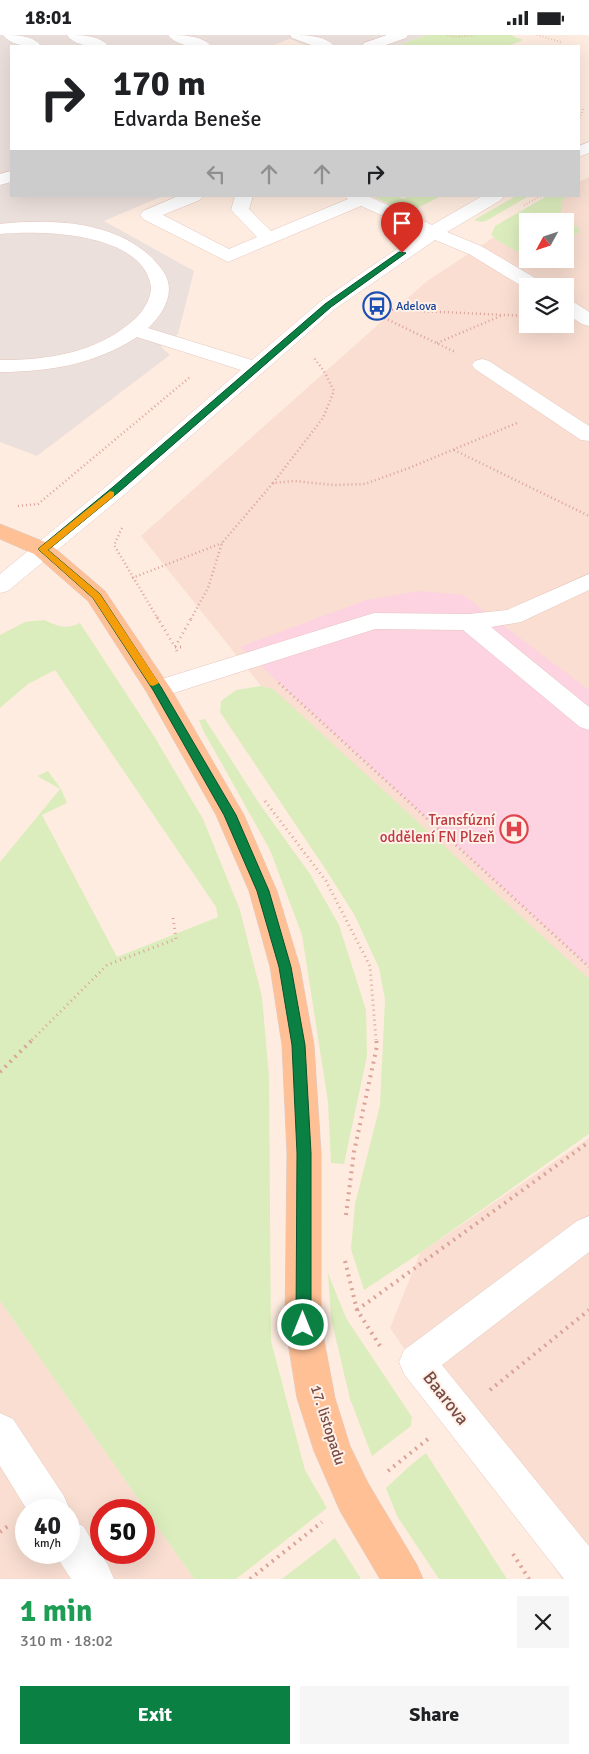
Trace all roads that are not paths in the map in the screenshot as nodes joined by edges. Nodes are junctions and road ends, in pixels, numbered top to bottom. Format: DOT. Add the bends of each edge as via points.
graph roads {
  1 [pos="10,35"];
  2 [pos="74,35"];
  3 [pos="175,35"];
  4 [pos="296,35"];
  5 [pos="401,35"];
  6 [pos="32,45"];
  7 [pos="99,45"];
  8 [pos="201,45"];
  9 [pos="324,45"];
  10 [pos="372,45"];
  11 [pos="192,197"];
  12 [pos="244,197"];
  13 [pos="493,197"];
  14 [pos="358,198"];
  15 [pos="0,229"];
  16 [pos="432,233"];
  17 [pos="269,239"];
  18 [pos="521,278"];
  19 [pos="574,311"];
  20 [pos="589,320"];
  21 [pos="135,330"];
  22 [pos="482,365"];
  23 [pos="0,366"];
  24 [pos="256,368"];
  25 [pos="589,435"];
  26 [pos="0,531"];
  27 [pos="42,549"];
  28 [pos="589,581"];
  29 [pos="0,586"];
  30 [pos="469,621"];
  31 [pos="158,689"];
  32 [pos="589,721"];
  33 [pos="589,1232"];
  34 [pos="0,1432"];
  35 [pos="43,1499"];
  36 [pos="80,1557"];
  37 [pos="589,1578"];
  38 [pos="94,1579"];
  39 [pos="403,1579"];
  1 -- 6 [label="street"];
  2 -- 7 [label="street"];
  3 -- 8 [label="street"];
  4 -- 9 [label="street"];
  5 -- 10 [label="street"];
  11 -- 17 [label="street" via="149,215 228,256"];
  12 -- 17 [label="street" via="240,210"];
  13 -- 16 [label="street"];
  14 -- 16 [label="street"];
  14 -- 17 [label="street"];
  15 -- 21 [label="street" via="48,227 90,233 125,245 150,262 160,284 156,307"];
  16 -- 18 [label="street" via="475,249"];
  16 -- 24 [label="street" via="328,305"];
  19 -- 20 [label="street"];
  21 -- 23 [label="street" via="103,348 62,361"];
  21 -- 24 [label="street"];
  22 -- 25 [label="street"];
  24 -- 27 [label="street" via="117,489"];
  26 -- 27 [label="main road, 17. listopadu"];
  27 -- 29 [label="street"];
  27 -- 31 [label="main road, 17. listopadu" via="97,596"];
  28 -- 30 [label="street" via="512,617"];
  30 -- 31 [label="street" via="374,621"];
  30 -- 32 [label="street"];
  31 -- 39 [label="main road, 17. listopadu" via="230,815 263,891 285,967 298,1045 304,1143 303,1325 316,1398 333,1451 354,1497"];
  33 -- 37 [label="street, Baarova" via="418,1362 448,1424"];
  34 -- 35 [label="street"];
  36 -- 38 [label="street"];
}
